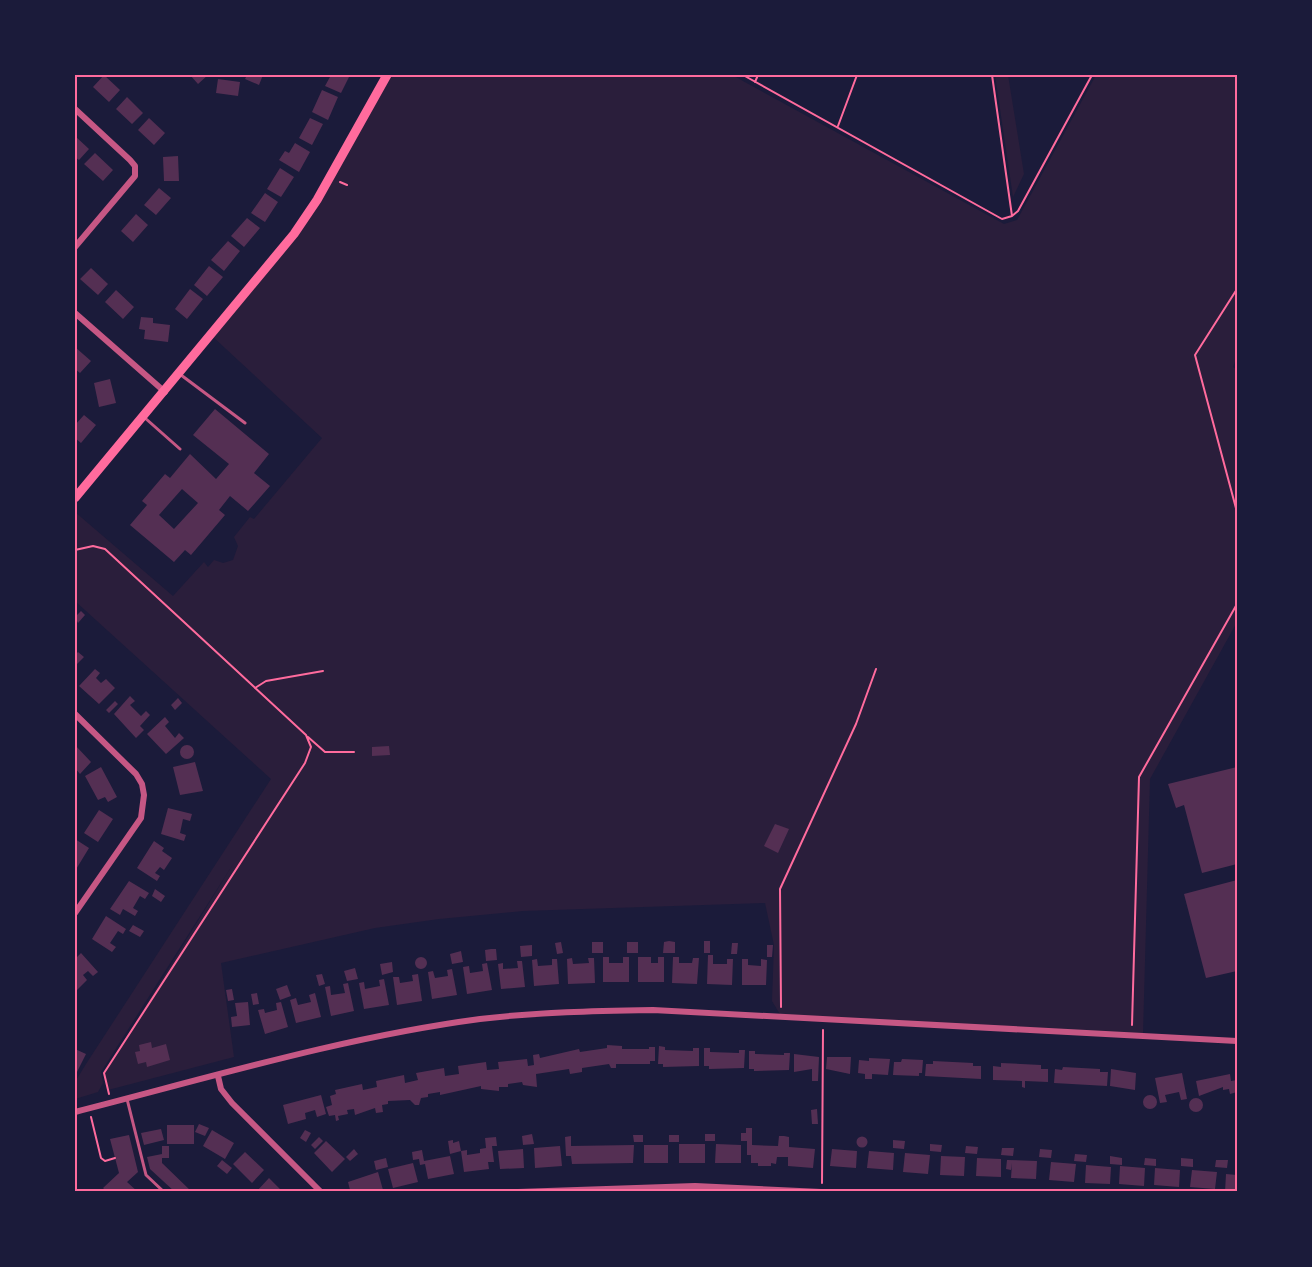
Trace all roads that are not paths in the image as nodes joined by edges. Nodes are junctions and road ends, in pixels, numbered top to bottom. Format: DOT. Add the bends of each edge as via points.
graph roads {
  1 [pos="387,75"];
  2 [pos="75,109"];
  3 [pos="75,247"];
  4 [pos="75,313"];
  5 [pos="180,374"];
  6 [pos="165,392"];
  7 [pos="143,417"];
  8 [pos="245,423"];
  9 [pos="180,449"];
  10 [pos="75,498"];
  11 [pos="75,714"];
  12 [pos="75,913"];
  13 [pos="1237,1041"];
  14 [pos="218,1076"];
  15 [pos="127,1099"];
  16 [pos="75,1112"];
  17 [pos="568,1190"];
  18 [pos="164,1192"];
  19 [pos="321,1192"];
  20 [pos="518,1192"];
  21 [pos="819,1192"];
  1 -- 5 [label="main road" via="294,234"];
  2 -- 3 [label="street" via="130,160 135,176"];
  4 -- 6 [label="street"];
  5 -- 6 [label="main road"];
  5 -- 8 [label="lane"];
  6 -- 7 [label="main road"];
  7 -- 9 [label="lane"];
  7 -- 10 [label="main road"];
  11 -- 12 [label="street" via="136,774 144,795 141,818"];
  13 -- 14 [label="street" via="653,1010 559,1011 422,1028"];
  14 -- 15 [label="street"];
  14 -- 19 [label="street" via="232,1103"];
  15 -- 16 [label="street"];
  15 -- 18 [label="lane" via="146,1175"];
  17 -- 20 [label="street"];
  17 -- 21 [label="street" via="695,1186"];
}
